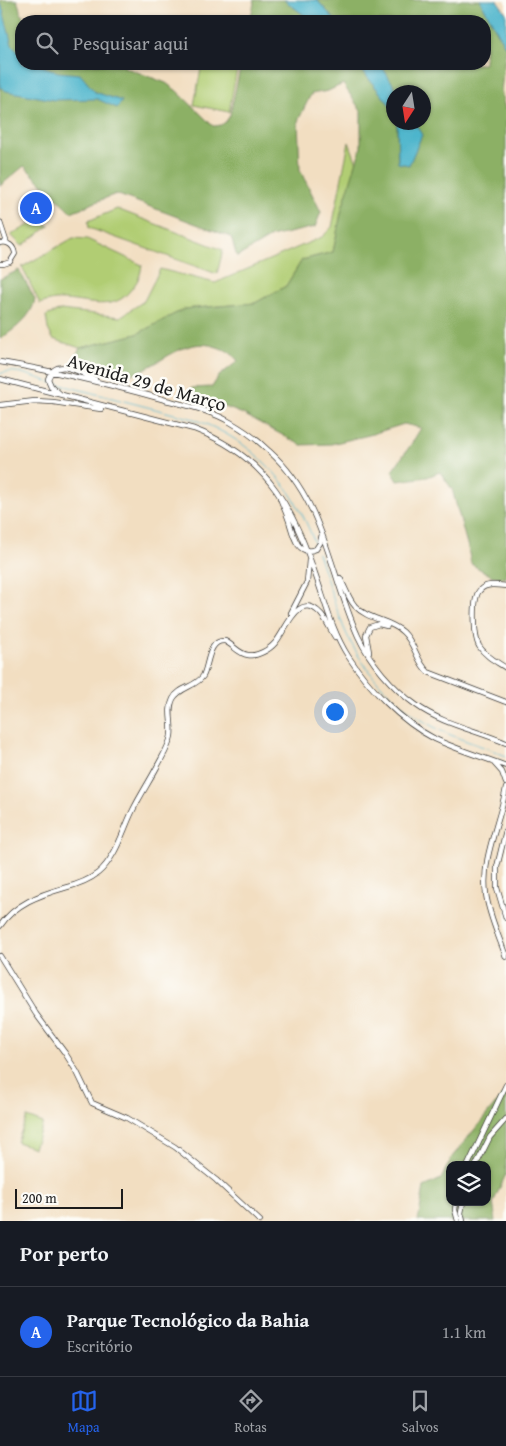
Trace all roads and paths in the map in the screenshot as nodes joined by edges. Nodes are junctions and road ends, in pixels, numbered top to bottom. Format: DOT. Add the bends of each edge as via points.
graph roads {
  1 [pos="0,222"];
  2 [pos="0,243"];
  3 [pos="6,243"];
  4 [pos="0,264"];
  5 [pos="0,362"];
  6 [pos="52,372"];
  7 [pos="0,379"];
  8 [pos="122,388"];
  9 [pos="65,397"];
  10 [pos="0,405"];
  11 [pos="142,416"];
  12 [pos="276,488"];
  13 [pos="322,532"];
  14 [pos="307,551"];
  15 [pos="309,556"];
  16 [pos="335,571"];
  17 [pos="506,586"];
  18 [pos="280,634"];
  19 [pos="408,637"];
  20 [pos="343,648"];
  21 [pos="371,658"];
  22 [pos="506,668"];
  23 [pos="506,702"];
  24 [pos="506,743"];
  25 [pos="491,760"];
  26 [pos="506,766"];
  27 [pos="506,783"];
  28 [pos="506,788"];
  29 [pos="506,830"];
  30 [pos="506,918"];
  31 [pos="0,926"];
  32 [pos="0,956"];
  33 [pos="506,957"];
  34 [pos="505,1089"];
  35 [pos="506,1119"];
  36 [pos="470,1161"];
  37 [pos="478,1161"];
  38 [pos="456,1206"];
  39 [pos="462,1206"];
  40 [pos="260,1221"];
  41 [pos="458,1221"];
  42 [pos="463,1221"];
  1 -- 3 [label="street"];
  2 -- 3 [label="street"];
  3 -- 4 [label="street" via="13,248 14,257 7,264"];
  5 -- 6 [label="main road, Avenida 29 de Março"];
  6 -- 8 [label="main road, Avenida 29 de Março"];
  6 -- 8 [label="main road" via="61,367 71,367"];
  6 -- 9 [label="main road" via="49,383"];
  7 -- 9 [label="main road, Avenida 29 de Março"];
  8 -- 13 [label="main road, Avenida 29 de Março" via="215,415 254,438 293,477 307,498"];
  9 -- 11 [label="main road, Avenida 29 de Março"];
  10 -- 11 [label="main road" via="52,402"];
  11 -- 12 [label="main road, Avenida 29 de Março" via="194,429 215,438 252,463"];
  12 -- 14 [label="main road, Avenida 29 de Março" via="296,521"];
  12 -- 14 [label="main road" via="294,539"];
  13 -- 14 [label="main road" via="319,546"];
  13 -- 16 [label="main road, Avenida 29 de Março"];
  14 -- 15 [label="main road, Avenida 29 de Março"];
  15 -- 18 [label="main road" via="309,576 305,587"];
  15 -- 20 [label="main road, Avenida 29 de Março"];
  16 -- 19 [label="main road" via="357,608 398,628"];
  16 -- 21 [label="main road, Avenida 29 de Março" via="358,636"];
  17 -- 22 [label="main road" via="483,588 477,593 475,604 478,642 487,655"];
  18 -- 20 [label="main road" via="297,610 312,608 323,616"];
  18 -- 31 [label="main road" via="274,644 252,656 225,641 213,646 200,679 173,699 171,734 166,749 107,863 86,881 37,896 14,911"];
  19 -- 21 [label="main road" via="389,626 374,624 366,635"];
  19 -- 23 [label="main road" via="428,672"];
  20 -- 25 [label="main road, Avenida 29 de Março" via="377,692 412,724 444,742"];
  21 -- 24 [label="main road, Avenida 29 de Março" via="396,688 423,710"];
  25 -- 26 [label="main road, Avenida 29 de Março"];
  25 -- 27 [label="main road" via="500,769"];
  28 -- 33 [label="main road" via="485,880 490,912"];
  29 -- 30 [label="main road" via="497,867 497,888"];
  32 -- 40 [label="main road" via="77,1072 92,1103 127,1118 175,1147"];
  34 -- 36 [label="main road"];
  35 -- 37 [label="main road" via="490,1137"];
  38 -- 41 [label="main road"];
  39 -- 42 [label="main road"];
}
